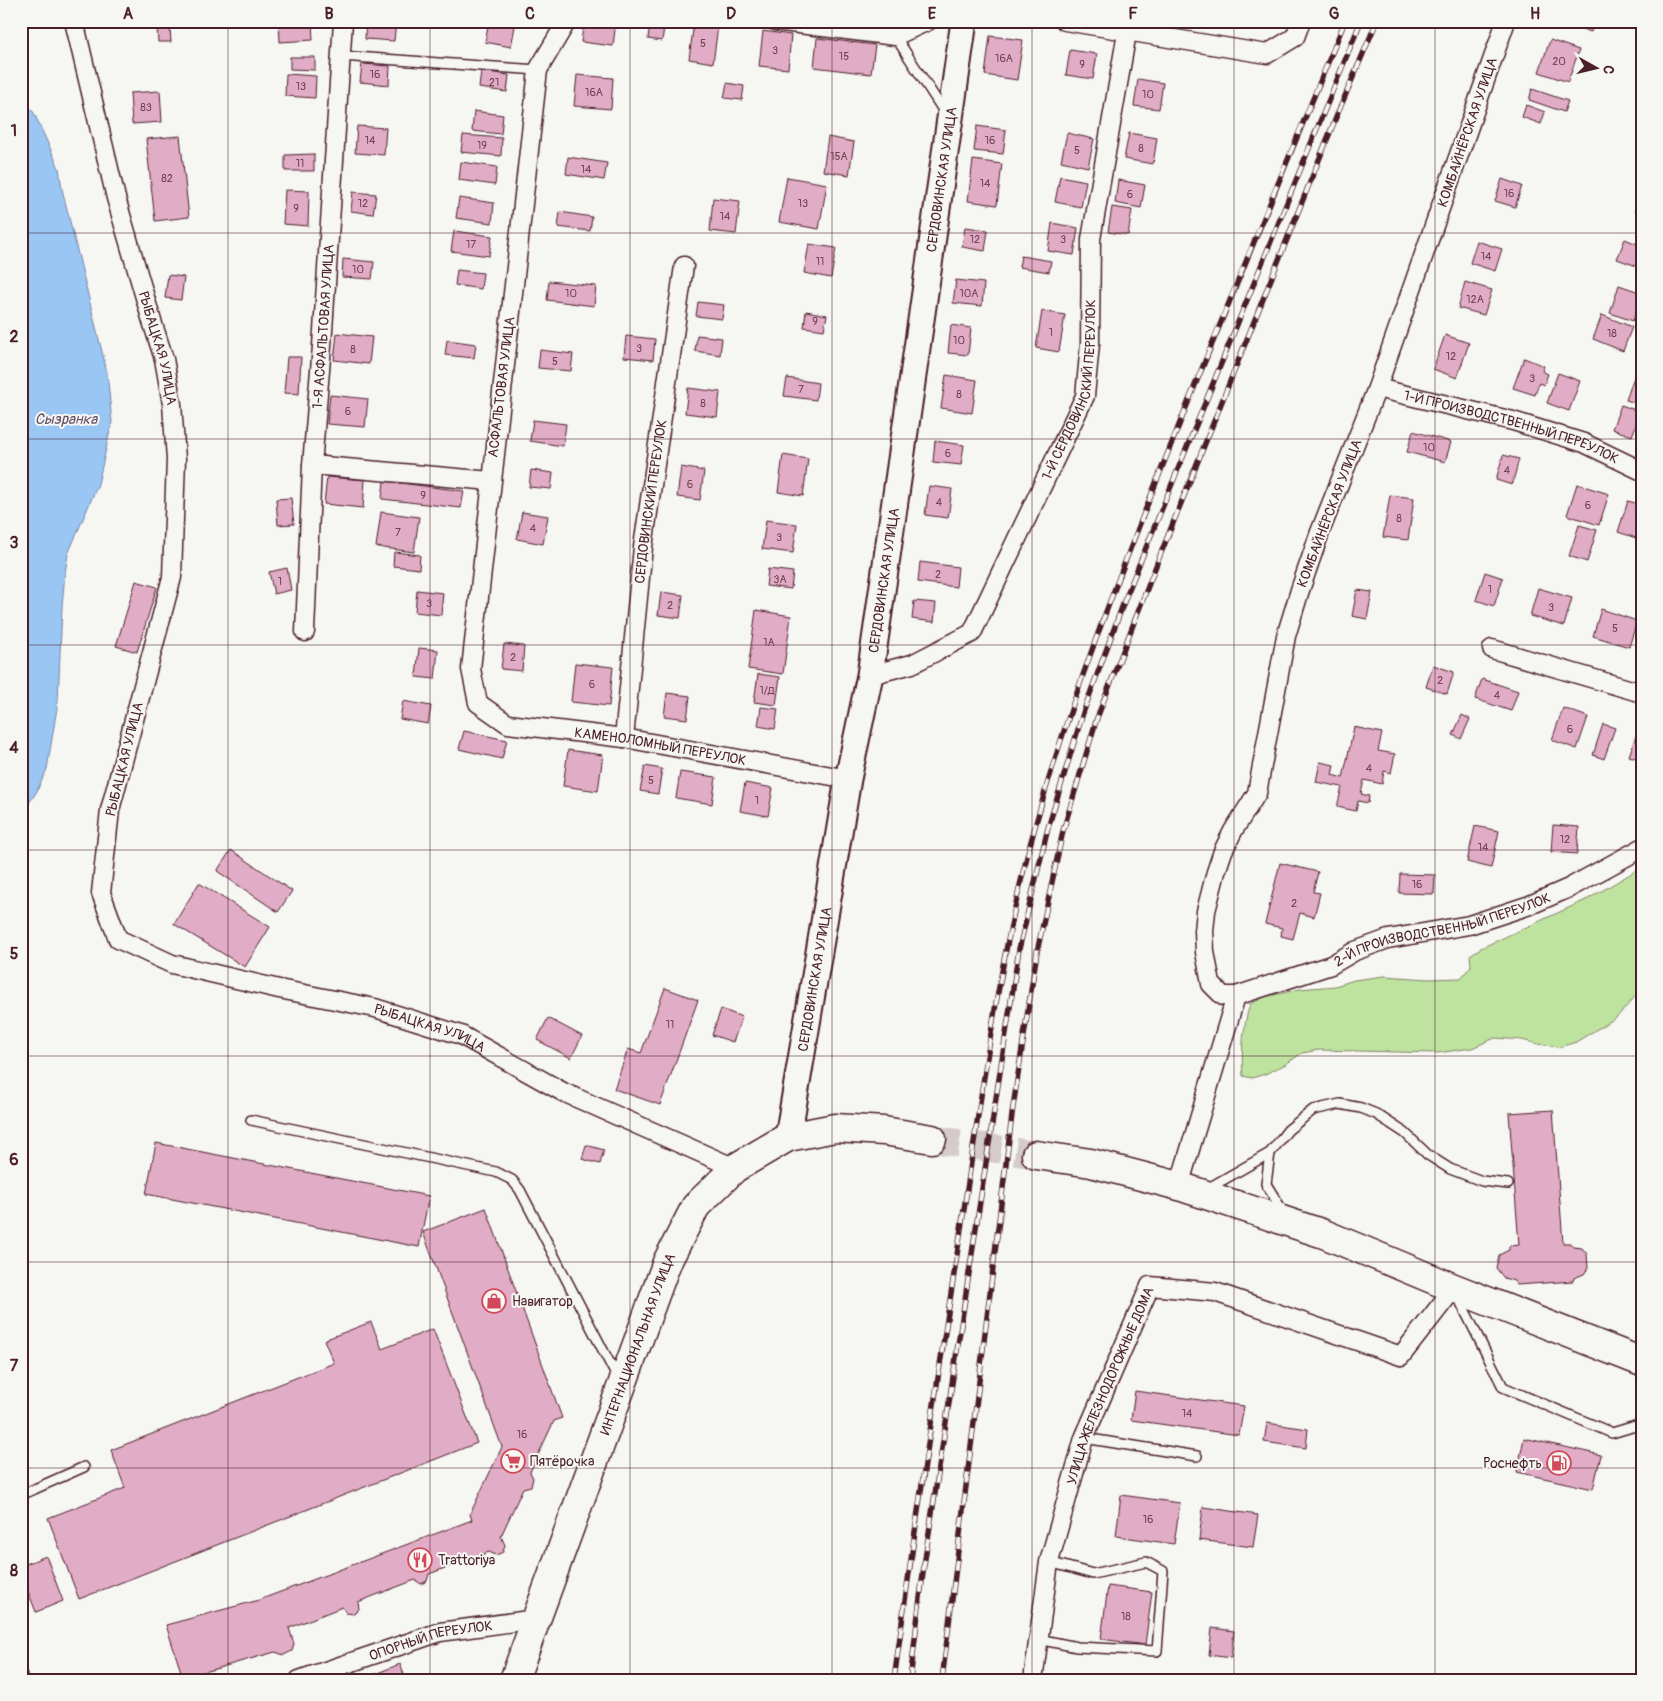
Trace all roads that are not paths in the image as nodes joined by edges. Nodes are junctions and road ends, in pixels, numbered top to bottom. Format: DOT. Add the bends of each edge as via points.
graph roads {
  1 [pos="74,21"];
  2 [pos="344,21"];
  3 [pos="567,21"];
  4 [pos="775,21"];
  5 [pos="928,21"];
  6 [pos="964,21"];
  7 [pos="1065,21"];
  8 [pos="1301,21"];
  9 [pos="1506,21"];
  10 [pos="1128,26"];
  11 [pos="895,36"];
  12 [pos="341,56"];
  13 [pos="538,70"];
  14 [pos="950,122"];
  15 [pos="684,266"];
  16 [pos="1377,388"];
  17 [pos="312,465"];
  18 [pos="1642,471"];
  19 [pos="491,481"];
  20 [pos="305,632"];
  21 [pos="1492,649"];
  22 [pos="870,675"];
  23 [pos="1642,693"];
  24 [pos="478,703"];
  25 [pos="624,738"];
  26 [pos="848,780"];
  27 [pos="1642,848"];
  28 [pos="1236,996"];
  29 [pos="251,1120"];
  30 [pos="788,1137"];
  31 [pos="932,1139"];
  32 [pos="1270,1154"];
  33 [pos="1036,1155"];
  34 [pos="734,1168"];
  35 [pos="1508,1184"];
  36 [pos="1190,1190"];
  37 [pos="1290,1223"];
  38 [pos="1454,1288"];
  39 [pos="1642,1362"];
  40 [pos="622,1386"];
  41 [pos="1642,1424"];
  42 [pos="1084,1438"];
  43 [pos="1197,1456"];
  44 [pos="84,1467"];
  45 [pos="21,1495"];
  46 [pos="1049,1562"];
  47 [pos="536,1619"];
  48 [pos="1038,1640"];
  49 [pos="21,1673"];
  50 [pos="24,1680"];
  51 [pos="299,1680"];
  52 [pos="514,1680"];
  53 [pos="1033,1680"];
  1 -- 34 [label="street, РЫБАЦКАЯ УЛИЦА" via="116,198 164,358 172,404 176,459 172,577 110,810 101,894 118,939 172,964 375,1008 461,1036 563,1092"];
  2 -- 12 [label="street, 1-Я АСФАЛЬТОВАЯ УЛИЦА"];
  3 -- 13 [label="street"];
  4 -- 11 [label="street"];
  5 -- 11 [label="street"];
  6 -- 14 [label="street, СЕРДОВИНСКАЯ УЛИЦА"];
  7 -- 10 [label="street"];
  8 -- 10 [label="street" via="1295,37 1267,54"];
  9 -- 16 [label="street, КОМБАЙНЁРСКАЯ УЛИЦА"];
  10 -- 22 [label="street, 1-Й СЕРДОВИНСКИЙ ПЕРЕУЛОК" via="1091,239 1090,344 1085,396 972,633 912,664"];
  11 -- 14 [label="lane"];
  12 -- 13 [label="lane"];
  12 -- 17 [label="street, 1-Я АСФАЛЬТОВАЯ УЛИЦА"];
  13 -- 19 [label="street, АСФАЛЬТОВАЯ УЛИЦА"];
  14 -- 22 [label="street, СЕРДОВИНСКАЯ УЛИЦА"];
  15 -- 25 [label="street, СЕРДОВИНСКИЙ ПЕРЕУЛОК" via="643,547"];
  16 -- 18 [label="street, 1-Й ПРОИЗВОДСТВЕННЫЙ ПЕРЕУЛОК" via="1513,421 1584,443"];
  16 -- 28 [label="street, КОМБАЙНЁРСКАЯ УЛИЦА" via="1320,532 1286,636 1257,793 1223,851 1206,911 1205,952 1211,984 1223,996"];
  17 -- 19 [label="street"];
  17 -- 20 [label="street, 1-Я АСФАЛЬТОВАЯ УЛИЦА"];
  19 -- 24 [label="street, АСФАЛЬТОВАЯ УЛИЦА" via="471,669"];
  21 -- 23 [label="street"];
  22 -- 26 [label="street, СЕРДОВИНСКАЯ УЛИЦА"];
  24 -- 25 [label="street, КАМЕНОЛОМНЫЙ ПЕРЕУЛОК" via="508,724"];
  25 -- 26 [label="street, КАМЕНОЛОМНЫЙ ПЕРЕУЛОК"];
  26 -- 30 [label="street, СЕРДОВИНСКАЯ УЛИЦА"];
  27 -- 28 [label="street, 2-Й ПРОИЗВОДСТВЕННЫЙ ПЕРЕУЛОК" via="1587,879 1530,905 1469,925 1388,940 1313,972"];
  28 -- 36 [label="street"];
  29 -- 40 [label="lane" via="496,1172 512,1180"];
  30 -- 31 [label="main road, ИНТЕРНАЦИОНАЛЬНАЯ УЛИЦА" via="835,1128 884,1131"];
  30 -- 34 [label="main road, ИНТЕРНАЦИОНАЛЬНАЯ УЛИЦА"];
  32 -- 35 [label="lane" via="1288,1130 1313,1110 1340,1104 1376,1114 1405,1132 1428,1155 1450,1169 1482,1181"];
  32 -- 36 [label="lane"];
  32 -- 37 [label="lane" via="1266,1184"];
  33 -- 36 [label="main road" via="1091,1163"];
  34 -- 40 [label="main road, ИНТЕРНАЦИОНАЛЬНАЯ УЛИЦА" via="696,1206 667,1262"];
  36 -- 37 [label="main road"];
  37 -- 38 [label="main road"];
  38 -- 39 [label="main road"];
  38 -- 41 [label="lane" via="1503,1387 1612,1433"];
  38 -- 42 [label="street, УЛИЦА ЖЕЛЕЗНОДОРОЖНЫЕ ДОМА" via="1401,1356 1215,1292 1150,1286"];
  40 -- 47 [label="main road, ИНТЕРНАЦИОНАЛЬНАЯ УЛИЦА"];
  42 -- 43 [label="lane"];
  42 -- 46 [label="street, УЛИЦА ЖЕЛЕЗНОДОРОЖНЫЕ ДОМА"];
  44 -- 45 [label="lane"];
  46 -- 48 [label="street, УЛИЦА ЖЕЛЕЗНОДОРОЖНЫЕ ДОМА"];
  46 -- 48 [label="lane" via="1093,1574 1146,1562 1163,1571 1157,1651 1077,1647"];
  47 -- 51 [label="street, ОПОРНЫЙ ПЕРЕУЛОК" via="440,1632"];
  47 -- 52 [label="main road, ИНТЕРНАЦИОНАЛЬНАЯ УЛИЦА"];
  48 -- 53 [label="street, УЛИЦА ЖЕЛЕЗНОДОРОЖНЫЕ ДОМА"];
  49 -- 50 [label="lane"];
}
